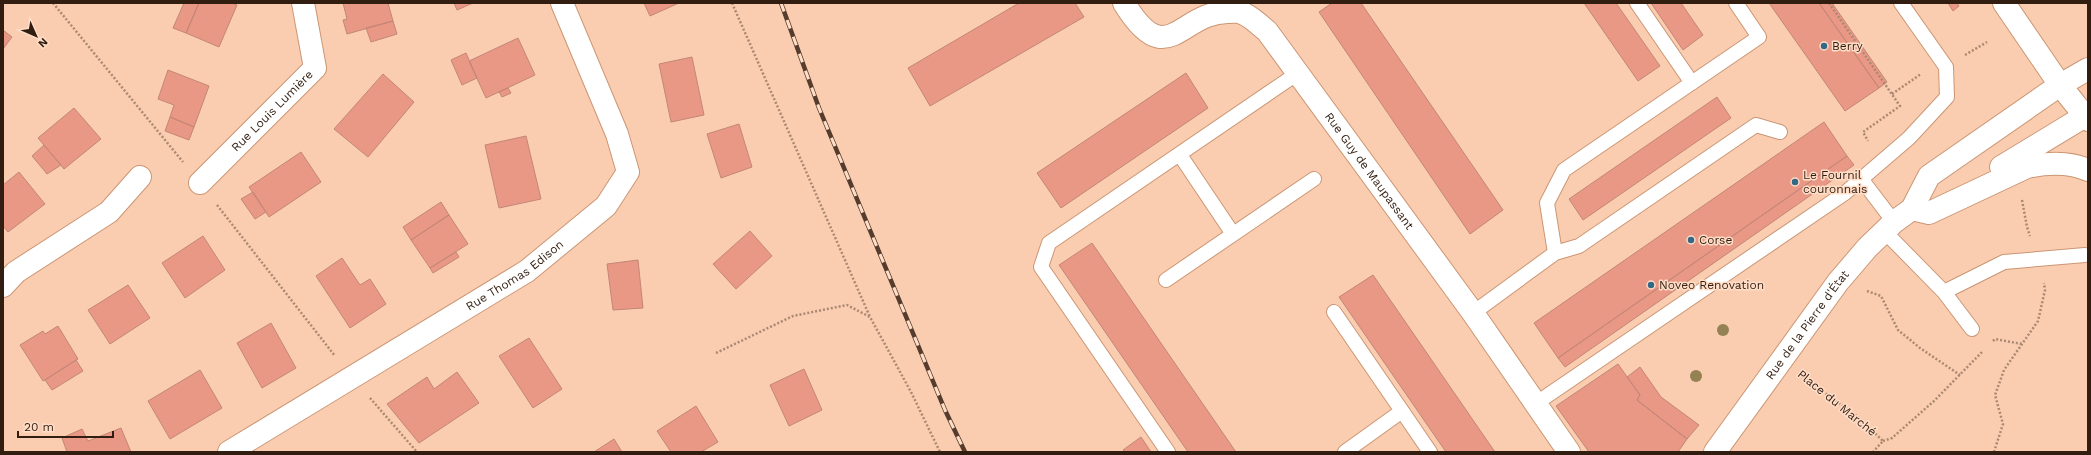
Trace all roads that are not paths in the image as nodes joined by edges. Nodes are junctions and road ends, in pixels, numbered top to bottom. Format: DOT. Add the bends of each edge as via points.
graph roads {
  1 [pos="303,3"];
  2 [pos="562,3"];
  3 [pos="1124,3"];
  4 [pos="1637,3"];
  5 [pos="1736,3"];
  6 [pos="1900,3"];
  7 [pos="2004,3"];
  8 [pos="2088,69"];
  9 [pos="1298,73"];
  10 [pos="1692,83"];
  11 [pos="2060,85"];
  12 [pos="2087,117"];
  13 [pos="1780,132"];
  14 [pos="1180,155"];
  15 [pos="2088,170"];
  16 [pos="140,177"];
  17 [pos="1314,178"];
  18 [pos="1862,180"];
  19 [pos="200,183"];
  20 [pos="1920,211"];
  21 [pos="1889,227"];
  22 [pos="1233,234"];
  23 [pos="1555,253"];
  24 [pos="2085,255"];
  25 [pos="1166,280"];
  26 [pos="3,286"];
  27 [pos="1944,292"];
  28 [pos="1334,312"];
  29 [pos="1473,313"];
  30 [pos="1972,328"];
  31 [pos="1535,404"];
  32 [pos="1402,411"];
  33 [pos="229,452"];
  34 [pos="1168,452"];
  35 [pos="1345,452"];
  36 [pos="1430,452"];
  37 [pos="1568,452"];
  38 [pos="1715,452"];
  1 -- 19 [label="street, Rue Louis Lumière" via="315,68"];
  2 -- 33 [label="street, Rue Thomas Edison" via="617,134 628,172 606,206 527,271"];
  3 -- 9 [label="street, Rue Guy de Maupassant" via="1136,23 1150,34 1168,37 1218,11 1241,12 1267,31"];
  4 -- 10 [label="lane"];
  5 -- 10 [label="lane" via="1759,38"];
  6 -- 18 [label="lane" via="1944,64 1947,97 1909,138"];
  7 -- 11 [label="street"];
  8 -- 11 [label="street, Rue de la Pierre d'État"];
  9 -- 14 [label="lane"];
  9 -- 29 [label="street, Rue Guy de Maupassant"];
  10 -- 23 [label="lane" via="1564,170 1547,203"];
  11 -- 12 [label="street"];
  11 -- 20 [label="street, Rue de la Pierre d'État" via="1929,176"];
  12 -- 20 [label="street, Rue de la Pierre d'État"];
  13 -- 23 [label="lane" via="1756,124 1579,246"];
  14 -- 22 [label="lane"];
  14 -- 34 [label="lane" via="1050,243 1041,267"];
  15 -- 20 [label="street, Rue de la Pierre d'État" via="2054,164 2027,167"];
  16 -- 26 [label="street" via="109,212 16,272"];
  17 -- 22 [label="lane"];
  18 -- 21 [label="lane"];
  18 -- 31 [label="lane"];
  20 -- 21 [label="street, Rue de la Pierre d'État"];
  21 -- 27 [label="lane"];
  21 -- 38 [label="street, Rue de la Pierre d'État" via="1838,282"];
  22 -- 25 [label="lane"];
  23 -- 29 [label="lane"];
  24 -- 27 [label="lane" via="2004,262"];
  27 -- 30 [label="lane"];
  28 -- 32 [label="lane"];
  29 -- 31 [label="street, Rue Guy de Maupassant"];
  31 -- 37 [label="street, Rue Guy de Maupassant"];
  32 -- 35 [label="lane"];
  32 -- 36 [label="lane"];
}
